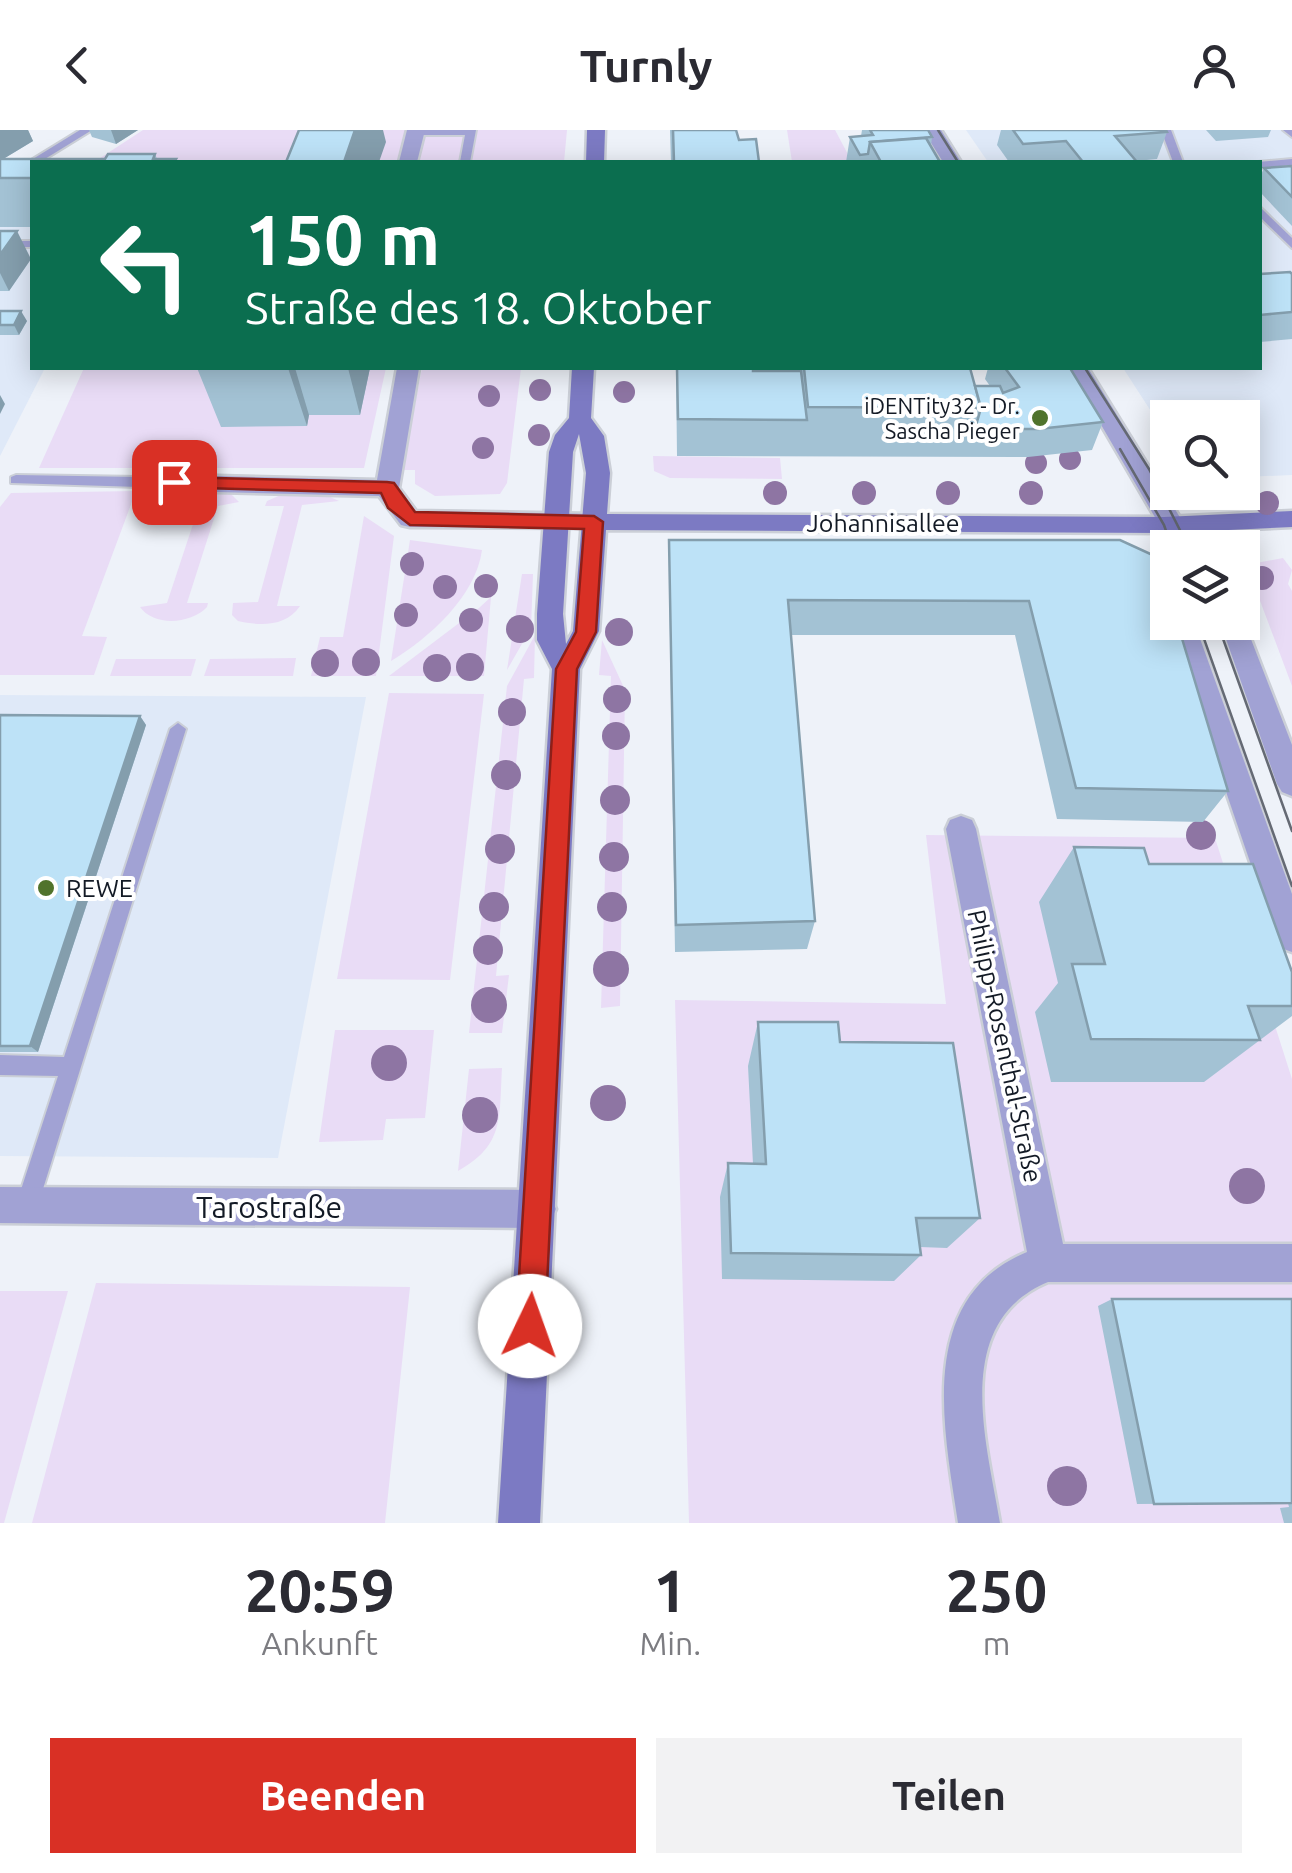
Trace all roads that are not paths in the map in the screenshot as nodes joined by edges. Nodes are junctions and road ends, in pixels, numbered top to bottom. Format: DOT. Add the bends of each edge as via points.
graph roads {
  1 [pos="86,130"];
  2 [pos="596,130"];
  3 [pos="932,130"];
  4 [pos="1166,130"];
  5 [pos="416,131"];
  6 [pos="471,131"];
  7 [pos="37,160"];
  8 [pos="409,160"];
  9 [pos="465,160"];
  10 [pos="594,160"];
  11 [pos="951,160"];
  12 [pos="1177,160"];
  13 [pos="1292,162"];
  14 [pos="1262,164"];
  15 [pos="1262,214"];
  16 [pos="0,244"];
  17 [pos="30,244"];
  18 [pos="1292,245"];
  19 [pos="408,370"];
  20 [pos="583,370"];
  21 [pos="1079,370"];
  22 [pos="580,419"];
  23 [pos="16,480"];
  24 [pos="139,482"];
  25 [pos="387,488"];
  26 [pos="1292,519"];
  27 [pos="594,522"];
  28 [pos="554,523"];
  29 [pos="1168,530"];
  30 [pos="1214,530"];
  31 [pos="1150,535"];
  32 [pos="1187,640"];
  33 [pos="1239,640"];
  34 [pos="566,669"];
  35 [pos="178,728"];
  36 [pos="1292,784"];
  37 [pos="961,829"];
  38 [pos="1292,938"];
  39 [pos="0,1066"];
  40 [pos="70,1067"];
  41 [pos="13,1205"];
  42 [pos="537,1208"];
  43 [pos="1048,1262"];
  44 [pos="1292,1263"];
  45 [pos="519,1523"];
  46 [pos="979,1523"];
  1 -- 7 [label="lane"];
  2 -- 10 [label="main road"];
  3 -- 11 [label="street"];
  4 -- 12 [label="lane"];
  5 -- 6 [label="lane"];
  5 -- 8 [label="street"];
  6 -- 9 [label="lane"];
  13 -- 14 [label="lane"];
  15 -- 18 [label="lane"];
  16 -- 17 [label="lane"];
  19 -- 25 [label="street"];
  20 -- 22 [label="main road"];
  21 -- 29 [label="street"];
  22 -- 27 [label="main road" via="597,454"];
  22 -- 28 [label="main road" via="562,446"];
  23 -- 24 [label="lane"];
  24 -- 25 [label="street"];
  25 -- 28 [label="street" via="410,518"];
  26 -- 30 [label="main road, Johannisallee"];
  27 -- 28 [label="street"];
  27 -- 31 [label="main road, Johannisallee"];
  27 -- 34 [label="main road" via="586,632"];
  28 -- 34 [label="main road" via="550,640"];
  32 -- 38 [label="street"];
  33 -- 36 [label="street"];
  34 -- 42 [label="main road"];
  35 -- 40 [label="lane"];
  37 -- 43 [label="street, Philipp-Rosenthal-Straße"];
  39 -- 40 [label="lane"];
  40 -- 41 [label="lane"];
  41 -- 42 [label="street, Tarostraße"];
  42 -- 45 [label="main road"];
  43 -- 44 [label="street"];
  43 -- 46 [label="street" via="1000,1292 973,1329 962,1372"];
}
